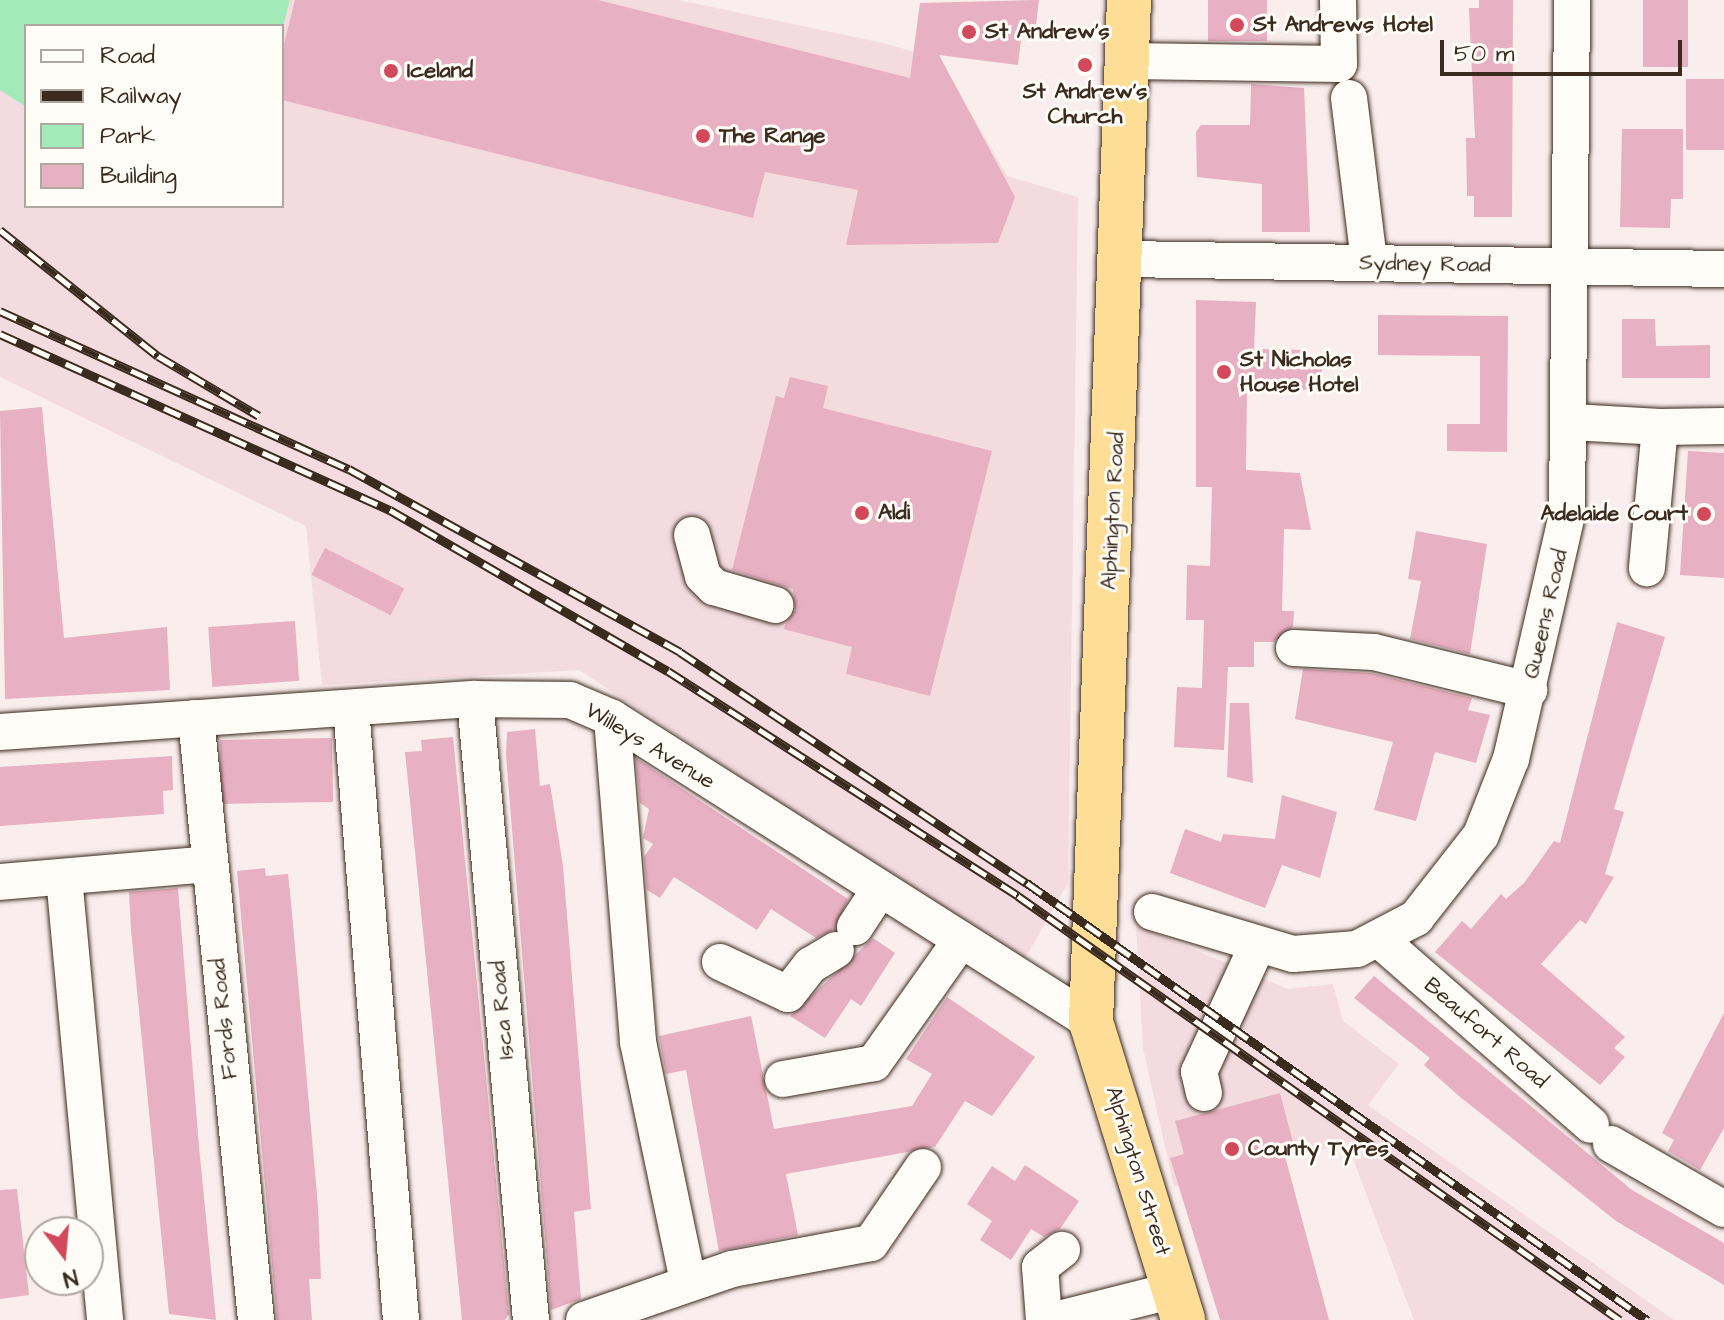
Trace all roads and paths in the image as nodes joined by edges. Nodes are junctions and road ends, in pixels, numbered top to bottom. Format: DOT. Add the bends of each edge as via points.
graph roads {
  1 [pos="1129,0"];
  2 [pos="1338,0"];
  3 [pos="1572,0"];
  4 [pos="1128,61"];
  5 [pos="1349,98"];
  6 [pos="1125,259"];
  7 [pos="1369,262"];
  8 [pos="1569,267"];
  9 [pos="1724,269"];
  10 [pos="1572,422"];
  11 [pos="1724,426"];
  12 [pos="1660,427"];
  13 [pos="692,535"];
  14 [pos="1647,568"];
  15 [pos="775,605"];
  16 [pos="1294,648"];
  17 [pos="1529,690"];
  18 [pos="475,699"];
  19 [pos="351,708"];
  20 [pos="196,718"];
  21 [pos="612,718"];
  22 [pos="0,732"];
  23 [pos="208,864"];
  24 [pos="64,877"];
  25 [pos="0,882"];
  26 [pos="878,892"];
  27 [pos="1152,912"];
  28 [pos="1381,941"];
  29 [pos="973,947"];
  30 [pos="1256,948"];
  31 [pos="720,962"];
  32 [pos="1091,1022"];
  33 [pos="783,1079"];
  34 [pos="1204,1093"];
  35 [pos="923,1167"];
  36 [pos="1722,1203"];
  37 [pos="1062,1250"];
  38 [pos="688,1282"];
  39 [pos="1179,1305"];
  40 [pos="105,1320"];
  41 [pos="256,1320"];
  42 [pos="401,1320"];
  43 [pos="531,1320"];
  44 [pos="584,1320"];
  45 [pos="1044,1320"];
  46 [pos="1055,1320"];
  1 -- 4 [label="highway, Alphington Road"];
  2 -- 4 [label="street" via="1339,64"];
  3 -- 8 [label="street, Queens Road"];
  4 -- 6 [label="highway, Alphington Road"];
  5 -- 7 [label="street"];
  6 -- 7 [label="street, Sydney Road"];
  6 -- 32 [label="highway, Alphington Road"];
  7 -- 8 [label="street, Sydney Road"];
  8 -- 9 [label="street, Sydney Road"];
  8 -- 10 [label="street, Queens Road"];
  10 -- 12 [label="street"];
  10 -- 17 [label="street, Queens Road" via="1565,526"];
  11 -- 12 [label="street"];
  12 -- 14 [label="street"];
  13 -- 15 [label="street" via="703,576 714,587"];
  16 -- 17 [label="street" via="1374,652"];
  17 -- 28 [label="street, Queens Road" via="1497,798 1467,860 1416,918"];
  18 -- 19 [label="street, Willeys Avenue"];
  18 -- 21 [label="street, Willeys Avenue" via="547,696"];
  18 -- 43 [label="street, Isca Road"];
  19 -- 20 [label="street, Willeys Avenue"];
  19 -- 42 [label="street"];
  20 -- 22 [label="street, Willeys Avenue"];
  20 -- 23 [label="street, Fords Road"];
  21 -- 26 [label="street, Willeys Avenue"];
  21 -- 38 [label="street" via="638,1042"];
  23 -- 24 [label="street"];
  23 -- 41 [label="street, Fords Road"];
  24 -- 25 [label="street"];
  24 -- 40 [label="street"];
  26 -- 29 [label="street, Willeys Avenue"];
  26 -- 31 [label="street" via="845,939 811,965 788,994"];
  27 -- 30 [label="street, Queens Road"];
  28 -- 30 [label="street, Queens Road" via="1329,954"];
  28 -- 36 [label="street, Beaufort Road" via="1601,1135"];
  29 -- 32 [label="street, Willeys Avenue"];
  29 -- 33 [label="street" via="874,1063"];
  30 -- 34 [label="street" via="1199,1072"];
  32 -- 39 [label="highway, Alphington Street"];
  35 -- 38 [label="street" via="871,1243"];
  37 -- 45 [label="street" via="1040,1267"];
  38 -- 44 [label="street"];
  39 -- 46 [label="street"];
}
